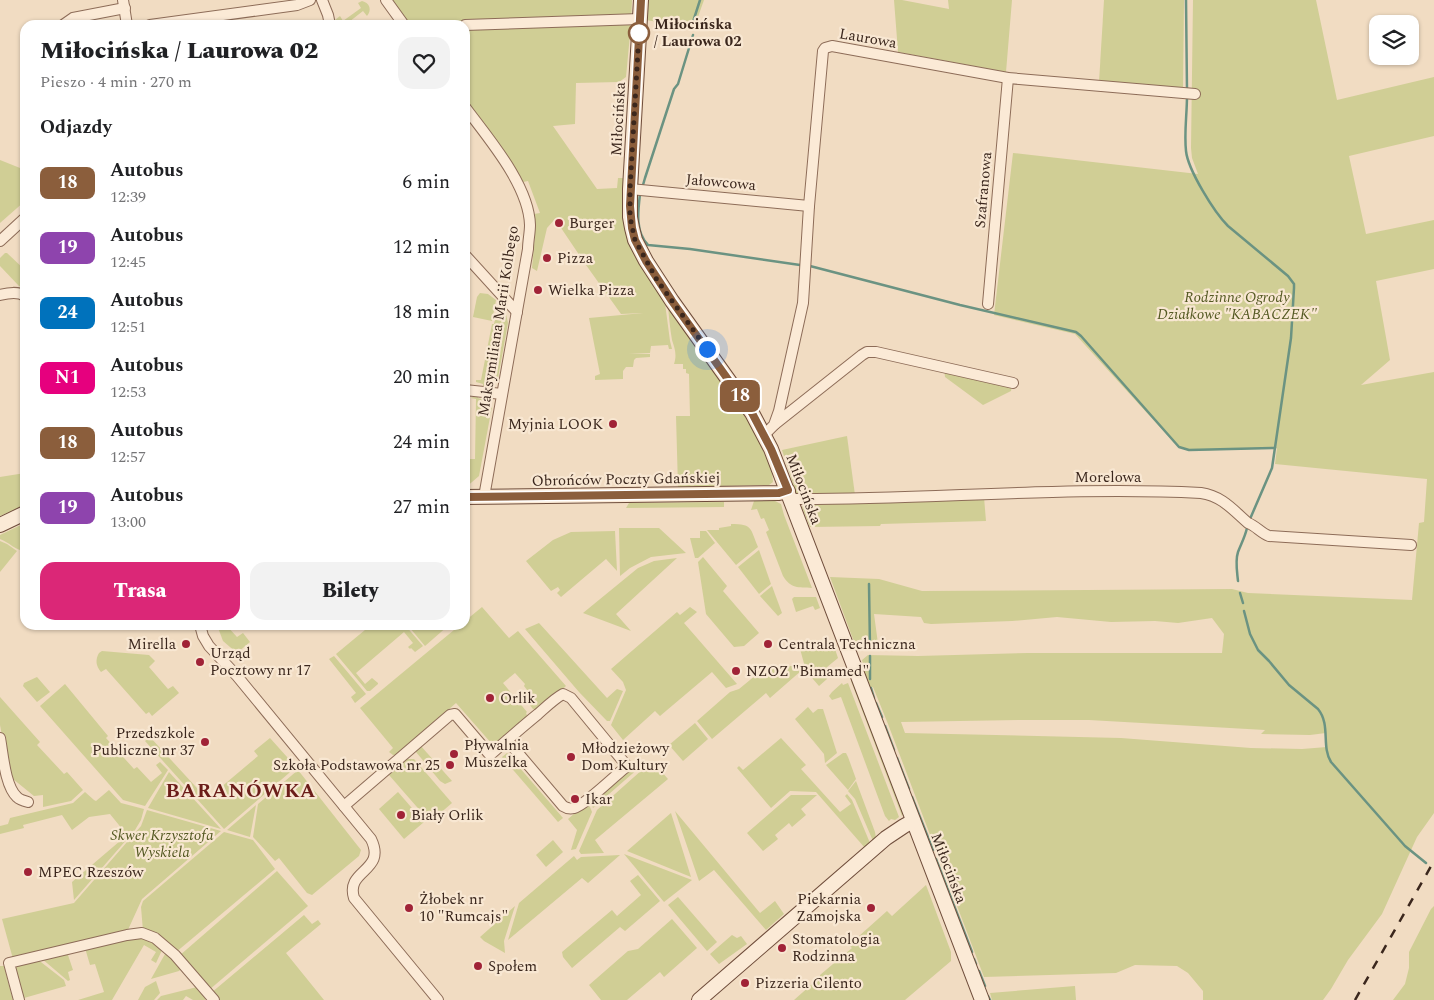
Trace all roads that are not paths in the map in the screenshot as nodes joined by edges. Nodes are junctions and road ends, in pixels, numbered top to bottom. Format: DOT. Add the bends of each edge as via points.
graph roads {
  1 [pos="310,0"];
  2 [pos="322,0"];
  3 [pos="386,0"];
  4 [pos="641,0"];
  5 [pos="124,4"];
  6 [pos="640,19"];
  7 [pos="70,20"];
  8 [pos="126,20"];
  9 [pos="185,20"];
  10 [pos="329,20"];
  11 [pos="400,20"];
  12 [pos="470,25"];
  13 [pos="1008,78"];
  14 [pos="1195,94"];
  15 [pos="470,113"];
  16 [pos="630,189"];
  17 [pos="809,206"];
  18 [pos="20,223"];
  19 [pos="0,241"];
  20 [pos="470,260"];
  21 [pos="20,294"];
  22 [pos="0,295"];
  23 [pos="988,304"];
  24 [pos="517,312"];
  25 [pos="1014,383"];
  26 [pos="470,391"];
  27 [pos="502,394"];
  28 [pos="774,425"];
  29 [pos="764,435"];
  30 [pos="789,495"];
  31 [pos="470,497"];
  32 [pos="484,497"];
  33 [pos="20,515"];
  34 [pos="0,524"];
  35 [pos="1411,544"];
  36 [pos="201,630"];
  37 [pos="0,738"];
  38 [pos="507,740"];
  39 [pos="28,802"];
  40 [pos="344,806"];
  41 [pos="913,821"];
  42 [pos="19,1000"];
  43 [pos="214,1000"];
  44 [pos="438,1000"];
  45 [pos="699,1000"];
  46 [pos="982,1000"];
  1 -- 9 [label="street"];
  2 -- 10 [label="street"];
  3 -- 11 [label="street"];
  4 -- 6 [label="street, Miłocińska"];
  5 -- 7 [label="street"];
  5 -- 8 [label="street"];
  6 -- 12 [label="street"];
  6 -- 16 [label="street, Miłocińska"];
  13 -- 14 [label="street, Laurowa"];
  13 -- 17 [label="street, Laurowa" via="832,46 825,48"];
  13 -- 23 [label="street, Szafranowa"];
  15 -- 24 [label="street, Maksymiliana Marii Kolbego" via="510,170 527,208 530,225 528,249"];
  16 -- 17 [label="street, Jałowcowa"];
  16 -- 29 [label="street, Miłocińska" via="632,228 646,261 738,392"];
  17 -- 28 [label="street, Laurowa" via="803,304"];
  18 -- 19 [label="street"];
  20 -- 24 [label="street"];
  21 -- 22 [label="street"];
  24 -- 27 [label="street, Maksymiliana Marii Kolbego"];
  25 -- 28 [label="street, Laurowa" via="867,352"];
  26 -- 27 [label="street"];
  27 -- 32 [label="street, Maksymiliana Marii Kolbego"];
  28 -- 29 [label="street, Laurowa"];
  29 -- 30 [label="street, Miłocińska"];
  30 -- 32 [label="street, Obrońców Poczty Gdańskiej"];
  30 -- 35 [label="street, Morelowa" via="844,499 1201,492 1222,500 1269,536"];
  30 -- 41 [label="street, Miłocińska"];
  31 -- 32 [label="street, Obrońców Poczty Gdańskiej"];
  33 -- 34 [label="street"];
  36 -- 40 [label="street" via="209,646"];
  37 -- 39 [label="street" via="9,785 16,797"];
  38 -- 38 [label="street" via="558,697 568,695 627,766 581,804 567,808"];
  38 -- 40 [label="street" via="490,755 455,714 450,715"];
  40 -- 44 [label="street" via="376,850 375,858 353,886 354,898"];
  41 -- 45 [label="street" via="886,838"];
  41 -- 46 [label="street, Miłocińska"];
  42 -- 43 [label="street" via="9,963 142,934 155,938 175,955"];
}
